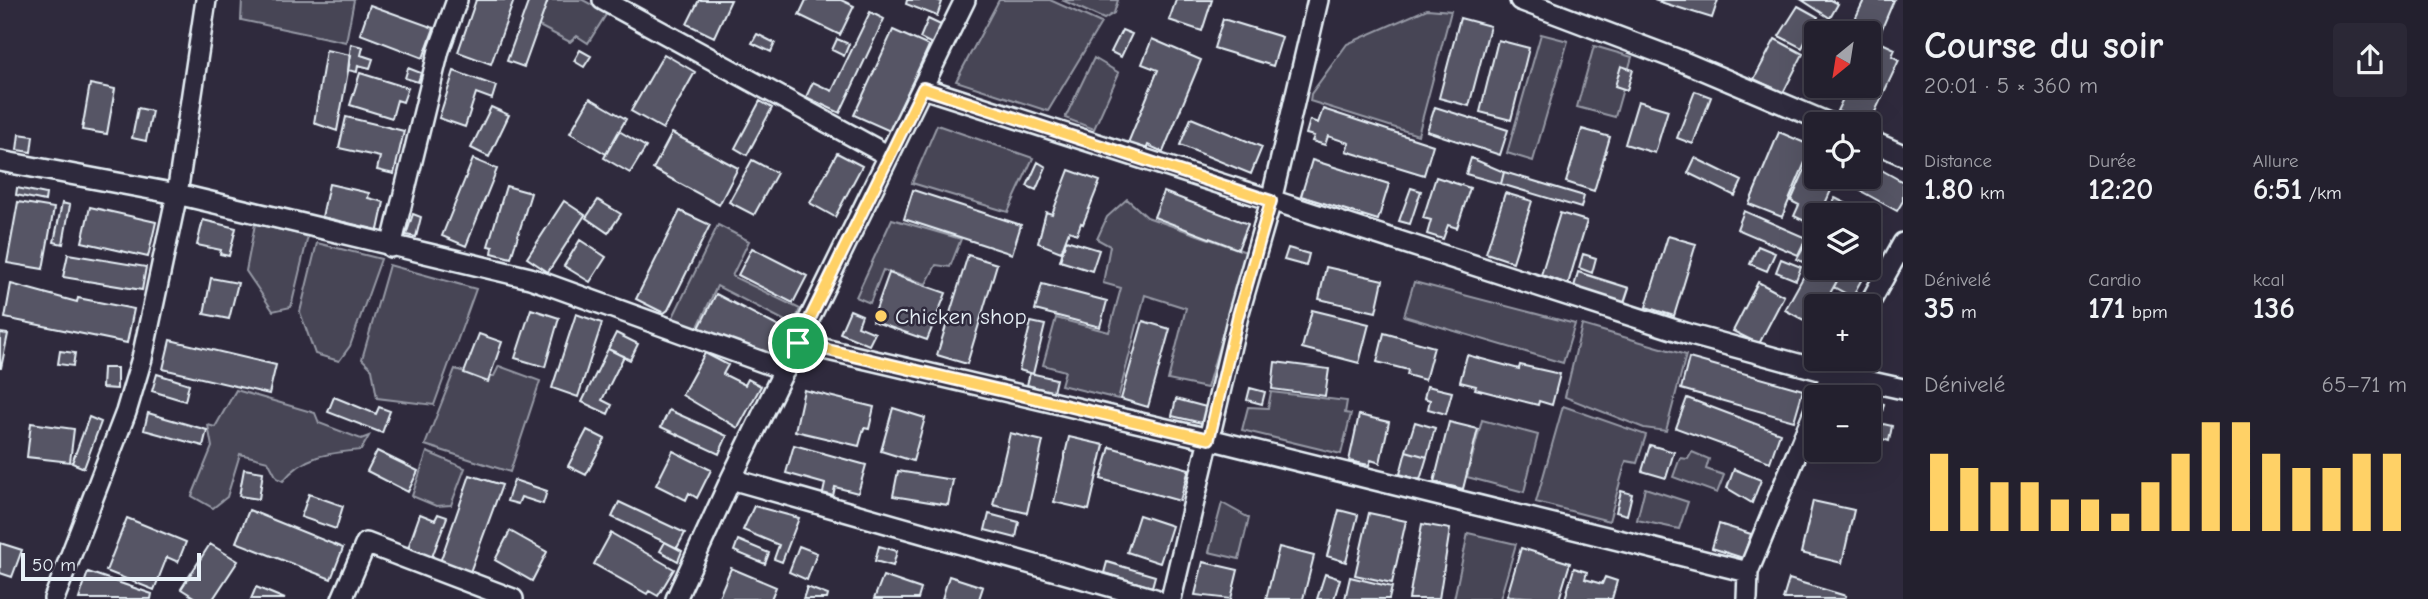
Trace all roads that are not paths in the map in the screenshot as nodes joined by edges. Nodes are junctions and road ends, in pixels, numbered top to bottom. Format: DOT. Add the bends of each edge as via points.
graph roads {
  1 [pos="206,0"];
  2 [pos="457,0"];
  3 [pos="603,0"];
  4 [pos="965,0"];
  5 [pos="1318,0"];
  6 [pos="1520,0"];
  7 [pos="923,88"];
  8 [pos="1804,113"];
  9 [pos="1881,145"];
  10 [pos="1903,155"];
  11 [pos="889,156"];
  12 [pos="0,161"];
  13 [pos="177,194"];
  14 [pos="1271,201"];
  15 [pos="1903,243"];
  16 [pos="391,247"];
  17 [pos="1875,294"];
  18 [pos="798,343"];
  19 [pos="1804,359"];
  20 [pos="785,370"];
  21 [pos="1850,371"];
  22 [pos="1903,389"];
  23 [pos="1804,436"];
  24 [pos="1209,439"];
  25 [pos="730,479"];
  26 [pos="1748,572"];
  27 [pos="54,599"];
  28 [pos="342,599"];
  29 [pos="513,599"];
  30 [pos="676,599"];
  31 [pos="1155,599"];
  32 [pos="1171,599"];
  33 [pos="1747,599"];
  1 -- 13 [label="street"];
  2 -- 16 [label="street" via="439,51"];
  3 -- 11 [label="street"];
  4 -- 7 [label="street"];
  5 -- 14 [label="street"];
  6 -- 8 [label="street"];
  7 -- 11 [label="street"];
  7 -- 14 [label="street"];
  9 -- 10 [label="street"];
  11 -- 18 [label="street"];
  12 -- 13 [label="street"];
  13 -- 16 [label="street"];
  13 -- 27 [label="street" via="127,412"];
  14 -- 19 [label="street" via="1691,335"];
  14 -- 24 [label="street"];
  15 -- 17 [label="street"];
  16 -- 20 [label="street" via="530,278"];
  18 -- 20 [label="street"];
  18 -- 24 [label="street"];
  20 -- 25 [label="street"];
  21 -- 22 [label="street"];
  23 -- 26 [label="street"];
  24 -- 26 [label="street"];
  24 -- 32 [label="street"];
  25 -- 30 [label="street"];
  25 -- 31 [label="street"];
  26 -- 33 [label="street"];
  28 -- 29 [label="street" via="366,543"];
}
